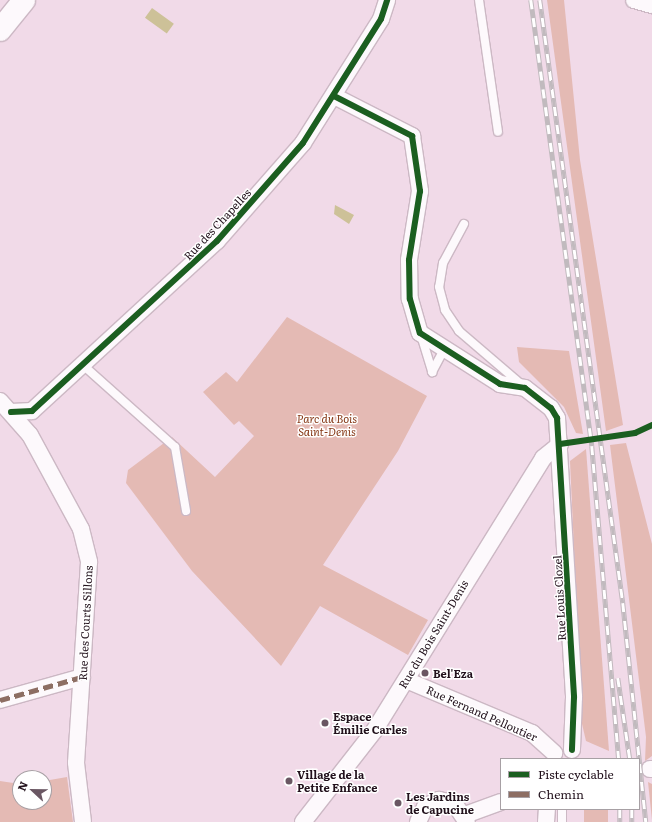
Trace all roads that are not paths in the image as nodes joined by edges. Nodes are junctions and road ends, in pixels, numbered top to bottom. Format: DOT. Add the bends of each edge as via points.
graph roads {
  1 [pos="24,0"];
  2 [pos="387,0"];
  3 [pos="479,0"];
  4 [pos="634,0"];
  5 [pos="652,5"];
  6 [pos="0,30"];
  7 [pos="334,96"];
  8 [pos="498,132"];
  9 [pos="464,224"];
  10 [pos="420,333"];
  11 [pos="444,349"];
  12 [pos="84,366"];
  13 [pos="525,388"];
  14 [pos="5,407"];
  15 [pos="32,411"];
  16 [pos="30,435"];
  17 [pos="560,444"];
  18 [pos="186,511"];
  19 [pos="82,677"];
  20 [pos="406,680"];
  21 [pos="0,700"];
  22 [pos="577,755"];
  23 [pos="552,756"];
  24 [pos="500,802"];
  25 [pos="547,810"];
  26 [pos="562,810"];
  27 [pos="466,819"];
  28 [pos="83,822"];
  29 [pos="303,822"];
  30 [pos="418,822"];
  31 [pos="546,822"];
  32 [pos="562,822"];
  1 -- 6 [label="main road"];
  2 -- 7 [label="street, Rue des Chapelles" via="381,18"];
  3 -- 8 [label="lane"];
  4 -- 5 [label="street"];
  7 -- 10 [label="street" via="412,136 420,192 409,260 410,299"];
  7 -- 12 [label="street, Rue des Chapelles" via="303,143 217,242"];
  9 -- 13 [label="lane" via="443,263 439,287 445,310 459,331"];
  10 -- 11 [label="street"];
  10 -- 11 [label="lane" via="432,372"];
  11 -- 13 [label="street" via="500,384"];
  12 -- 15 [label="street, Rue des Chapelles"];
  12 -- 18 [label="lane" via="175,447"];
  13 -- 17 [label="street, Rue Louis Clozel" via="551,408 557,418"];
  14 -- 15 [label="street"];
  14 -- 16 [label="street, Rue des Courts Sillons"];
  15 -- 16 [label="street"];
  16 -- 19 [label="street, Rue des Courts Sillons" via="82,528 89,562"];
  17 -- 20 [label="street, Rue du Bois Saint-Denis" via="543,458"];
  17 -- 22 [label="street, Rue Louis Clozel"];
  19 -- 21 [label="street"];
  19 -- 28 [label="street, Rue des Courts Sillons" via="76,763"];
  20 -- 23 [label="street, Rue Fernand Pelloutier" via="532,733"];
  20 -- 29 [label="street, Rue du Bois Saint-Denis" via="374,730"];
  22 -- 23 [label="street"];
  24 -- 27 [label="street"];
  25 -- 31 [label="street"];
  26 -- 32 [label="lane"];
  27 -- 30 [label="street" via="454,803 439,800 425,807"];
}
